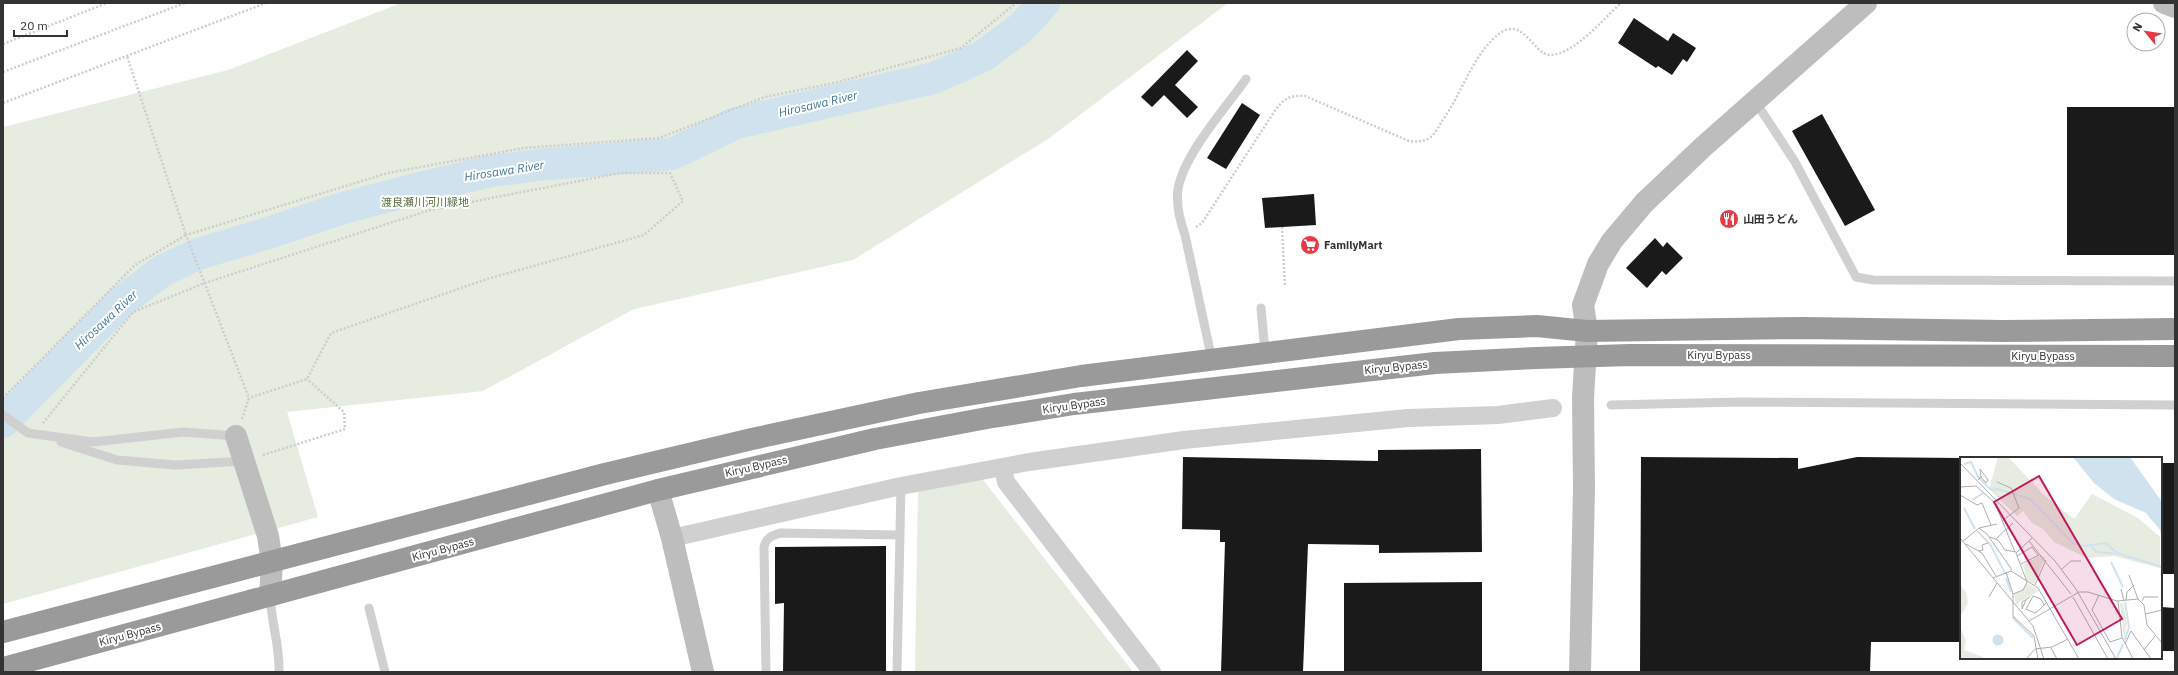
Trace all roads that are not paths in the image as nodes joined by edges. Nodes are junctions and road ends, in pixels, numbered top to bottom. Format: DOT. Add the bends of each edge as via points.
graph roads {
  1 [pos="1866,3"];
  2 [pos="2164,3"];
  3 [pos="2175,7"];
  4 [pos="1246,79"];
  5 [pos="1755,100"];
  6 [pos="2175,282"];
  7 [pos="1261,308"];
  8 [pos="2175,329"];
  9 [pos="1586,331"];
  10 [pos="1265,352"];
  11 [pos="2175,356"];
  12 [pos="1585,357"];
  13 [pos="1212,360"];
  14 [pos="1611,405"];
  15 [pos="2175,406"];
  16 [pos="1553,408"];
  17 [pos="3,415"];
  18 [pos="31,433"];
  19 [pos="236,436"];
  20 [pos="245,461"];
  21 [pos="1003,468"];
  22 [pos="901,486"];
  23 [pos="658,490"];
  24 [pos="900,535"];
  25 [pos="672,538"];
  26 [pos="272,562"];
  27 [pos="270,596"];
  28 [pos="369,608"];
  29 [pos="3,632"];
  30 [pos="3,668"];
  31 [pos="279,672"];
  32 [pos="385,672"];
  33 [pos="703,672"];
  34 [pos="766,672"];
  35 [pos="896,672"];
  36 [pos="1152,672"];
  37 [pos="1580,672"];
  1 -- 5 [label="street"];
  2 -- 3 [label="street"];
  4 -- 13 [label="lane" via="1193,154 1184,170 1178,190 1179,220 1185,235"];
  5 -- 6 [label="lane" via="1795,162 1856,277 1873,280"];
  5 -- 9 [label="street" via="1644,203 1612,241 1598,264 1583,305"];
  7 -- 10 [label="lane"];
  8 -- 9 [label="highway" via="2002,332 1804,328"];
  9 -- 10 [label="highway" via="1537,326 1459,329"];
  9 -- 12 [label="street"];
  10 -- 13 [label="highway"];
  11 -- 12 [label="highway, Kiryu Bypass"];
  12 -- 23 [label="highway, Kiryu Bypass" via="1435,363 1074,404 875,439"];
  12 -- 37 [label="street"];
  13 -- 26 [label="highway" via="919,403 759,437 605,474"];
  14 -- 15 [label="lane" via="1741,402"];
  16 -- 21 [label="street" via="1498,415 1408,418 1184,440"];
  17 -- 18 [label="lane"];
  18 -- 19 [label="lane" via="93,442 183,432"];
  18 -- 20 [label="lane" via="117,460 175,465"];
  19 -- 20 [label="street"];
  20 -- 26 [label="street" via="268,536"];
  21 -- 22 [label="street"];
  21 -- 36 [label="street" via="1006,482"];
  22 -- 24 [label="lane"];
  22 -- 25 [label="street"];
  23 -- 25 [label="street"];
  23 -- 27 [label="highway, Kiryu Bypass"];
  24 -- 34 [label="lane" via="780,533 765,540"];
  24 -- 35 [label="lane"];
  25 -- 33 [label="street"];
  26 -- 27 [label="street"];
  26 -- 29 [label="highway"];
  27 -- 30 [label="highway, Kiryu Bypass"];
  27 -- 31 [label="lane" via="270,608 278,640"];
  28 -- 32 [label="lane"];
}
